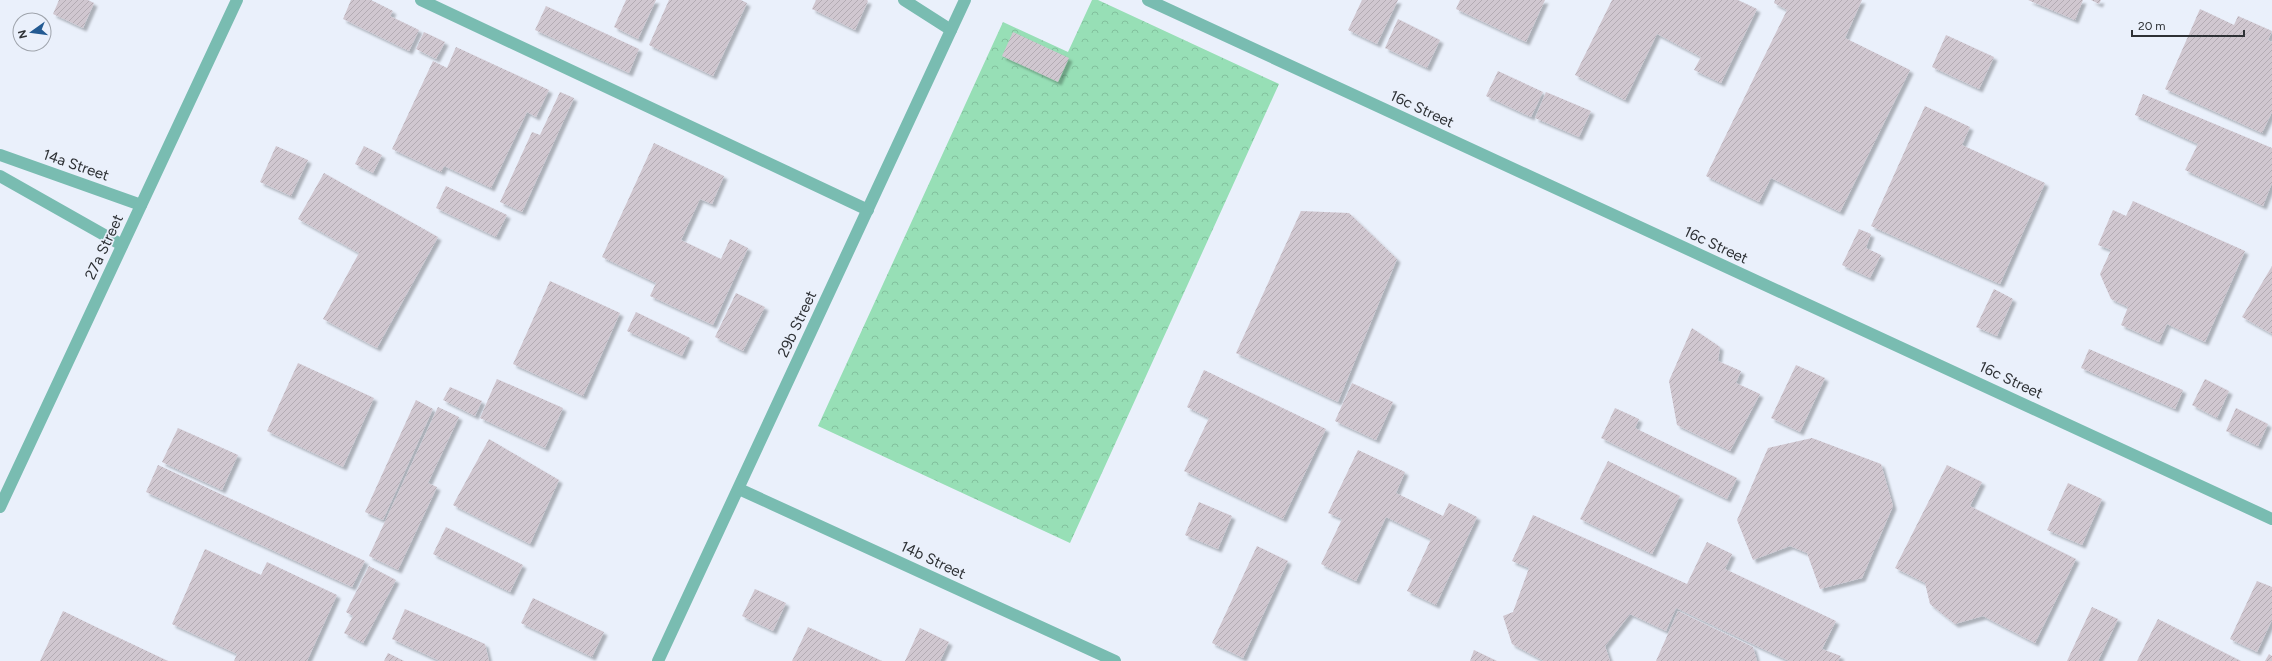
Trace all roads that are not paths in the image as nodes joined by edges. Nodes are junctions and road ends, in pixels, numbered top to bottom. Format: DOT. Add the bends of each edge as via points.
graph roads {
  1 [pos="237,0"];
  2 [pos="421,0"];
  3 [pos="904,0"];
  4 [pos="965,0"];
  5 [pos="1148,0"];
  6 [pos="951,30"];
  7 [pos="0,155"];
  8 [pos="0,176"];
  9 [pos="141,205"];
  10 [pos="868,210"];
  11 [pos="122,245"];
  12 [pos="739,489"];
  13 [pos="0,507"];
  14 [pos="2272,519"];
  15 [pos="658,661"];
  16 [pos="1115,661"];
  1 -- 9 [label="street, 27a Street"];
  2 -- 10 [label="street"];
  3 -- 6 [label="street"];
  4 -- 6 [label="street, 29b Street"];
  5 -- 14 [label="street, 16c Street"];
  6 -- 10 [label="street, 29b Street"];
  7 -- 9 [label="street, 14a Street"];
  8 -- 11 [label="street"];
  9 -- 11 [label="street, 27a Street"];
  10 -- 12 [label="street, 29b Street"];
  11 -- 13 [label="street, 27a Street"];
  12 -- 15 [label="street, 29b Street"];
  12 -- 16 [label="street, 14b Street"];
}
